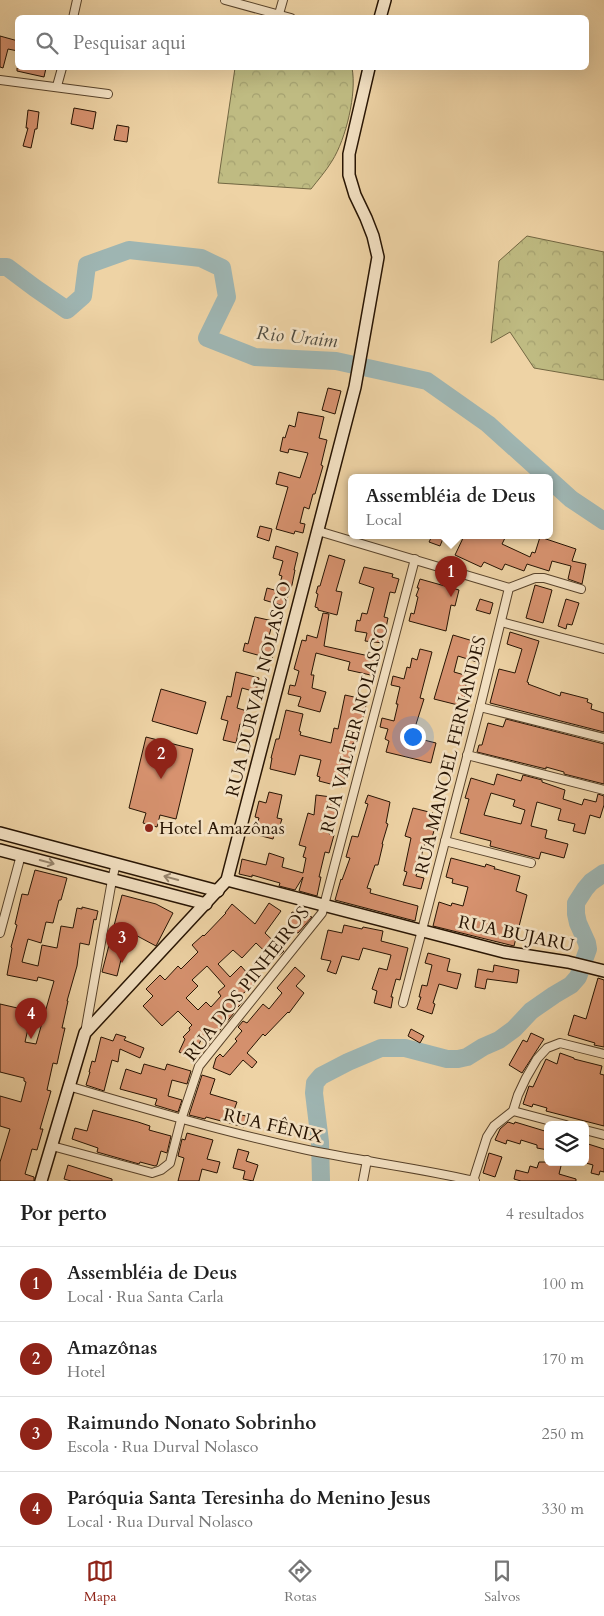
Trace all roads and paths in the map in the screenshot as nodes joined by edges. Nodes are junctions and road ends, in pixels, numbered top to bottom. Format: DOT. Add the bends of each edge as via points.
graph roads {
  1 [pos="77,0"];
  2 [pos="225,0"];
  3 [pos="283,0"];
  4 [pos="385,0"];
  5 [pos="279,14"];
  6 [pos="74,15"];
  7 [pos="282,15"];
  8 [pos="381,15"];
  9 [pos="62,70"];
  10 [pos="369,70"];
  11 [pos="0,80"];
  12 [pos="58,86"];
  13 [pos="108,94"];
  14 [pos="318,531"];
  15 [pos="415,559"];
  16 [pos="508,588"];
  17 [pos="581,589"];
  18 [pos="501,622"];
  19 [pos="604,649"];
  20 [pos="480,707"];
  21 [pos="604,738"];
  22 [pos="467,755"];
  23 [pos="604,790"];
  24 [pos="0,833"];
  25 [pos="445,842"];
  26 [pos="0,850"];
  27 [pos="21,856"];
  28 [pos="116,863"];
  29 [pos="531,863"];
  30 [pos="112,880"];
  31 [pos="227,880"];
  32 [pos="218,891"];
  33 [pos="206,904"];
  34 [pos="325,904"];
  35 [pos="421,930"];
  36 [pos="0,933"];
  37 [pos="604,971"];
  38 [pos="403,1003"];
  39 [pos="85,1033"];
  40 [pos="604,1054"];
  41 [pos="68,1086"];
  42 [pos="513,1111"];
  43 [pos="182,1120"];
  44 [pos="551,1121"];
  45 [pos="589,1131"];
  46 [pos="604,1135"];
  47 [pos="52,1146"];
  48 [pos="367,1160"];
  49 [pos="41,1181"];
  50 [pos="363,1181"];
  51 [pos="473,1181"];
  1 -- 6 [label="street"];
  2 -- 5 [label="street"];
  3 -- 5 [label="street"];
  4 -- 8 [label="street"];
  5 -- 7 [label="street"];
  9 -- 12 [label="street"];
  10 -- 14 [label="street, RUA DURVAL NOLASCO" via="349,154 349,175 378,257 355,387"];
  11 -- 12 [label="street"];
  12 -- 13 [label="street"];
  14 -- 15 [label="street"];
  14 -- 31 [label="street, RUA DURVAL NOLASCO"];
  15 -- 16 [label="street"];
  15 -- 34 [label="street, RUA VALTER NOLASCO"];
  16 -- 17 [label="street" via="544,578"];
  16 -- 18 [label="street, RUA MANOEL FERNANDES"];
  18 -- 19 [label="street"];
  18 -- 20 [label="street, RUA MANOEL FERNANDES"];
  20 -- 21 [label="street"];
  20 -- 22 [label="street, RUA MANOEL FERNANDES"];
  22 -- 23 [label="street"];
  22 -- 25 [label="street, RUA MANOEL FERNANDES"];
  24 -- 28 [label="street"];
  25 -- 29 [label="street"];
  25 -- 35 [label="street, RUA MANOEL FERNANDES"];
  26 -- 27 [label="street"];
  27 -- 30 [label="street, one-way"];
  27 -- 36 [label="street"];
  28 -- 30 [label="street"];
  32 -- 28 [label="street, one-way"];
  30 -- 33 [label="street"];
  30 -- 39 [label="street"];
  31 -- 32 [label="street, RUA DURVAL NOLASCO"];
  31 -- 34 [label="street, RUA BUJARU"];
  32 -- 33 [label="street, RUA DURVAL NOLASCO"];
  33 -- 39 [label="street, RUA DURVAL NOLASCO"];
  34 -- 35 [label="street, RUA BUJARU"];
  34 -- 43 [label="street, RUA DOS PINHEIROS" via="316,921 198,1066"];
  35 -- 37 [label="street, RUA BUJARU" via="504,952"];
  35 -- 38 [label="street, RUA MANOEL FERNANDES"];
  39 -- 41 [label="street, RUA DURVAL NOLASCO"];
  40 -- 42 [label="street" via="560,1043 547,1048 526,1078"];
  41 -- 43 [label="street, RUA FÊNIX"];
  41 -- 47 [label="street, RUA DURVAL NOLASCO"];
  42 -- 44 [label="street"];
  42 -- 51 [label="street" via="494,1126 487,1138"];
  43 -- 47 [label="street, RUA DOS PINHEIROS" via="170,1163 152,1173"];
  43 -- 48 [label="street, RUA FÊNIX" via="304,1149"];
  45 -- 46 [label="street"];
  47 -- 49 [label="street, RUA DURVAL NOLASCO"];
  48 -- 50 [label="street"];
  48 -- 51 [label="street, RUA FÊNIX"];
}
